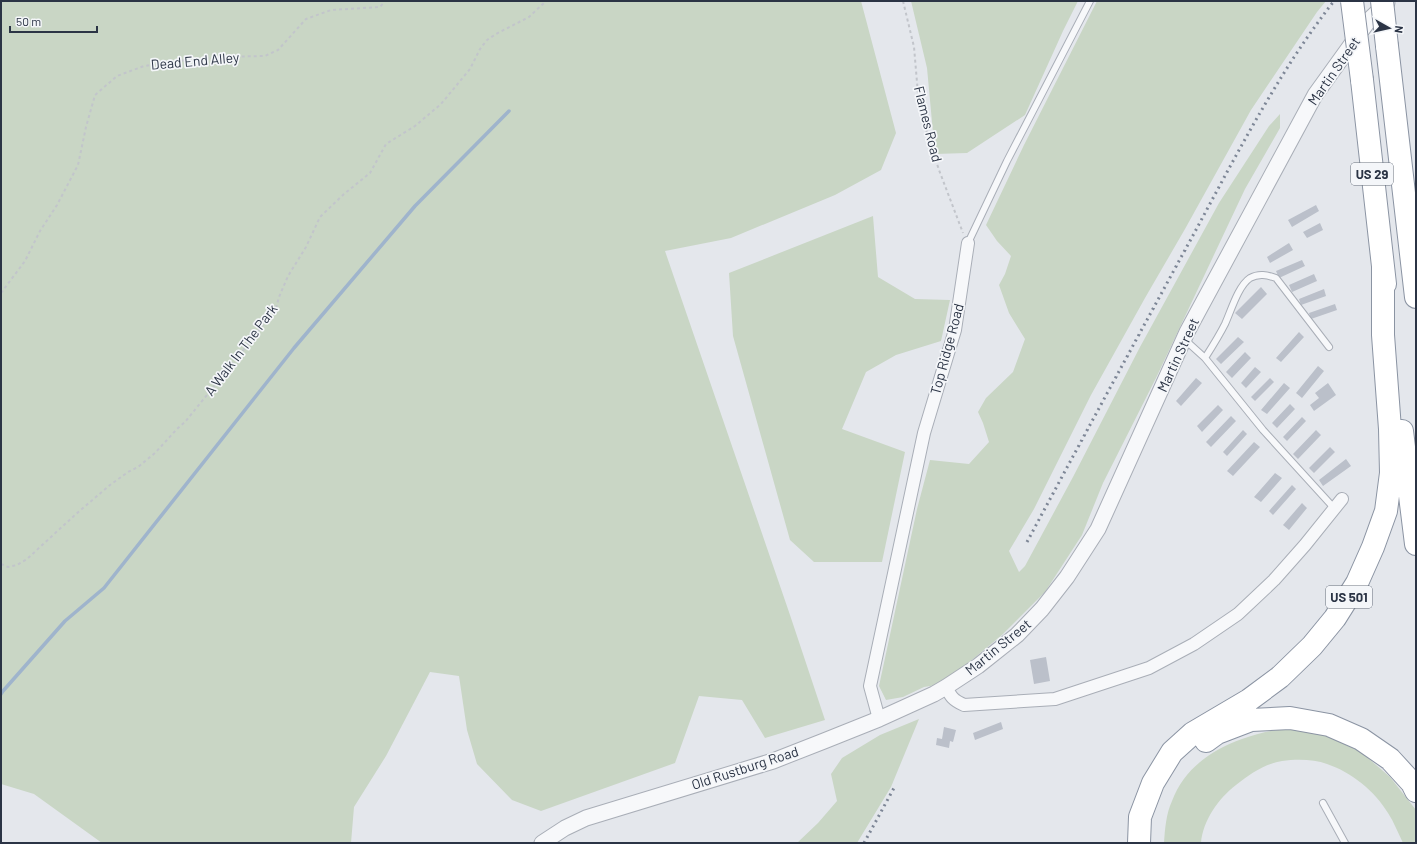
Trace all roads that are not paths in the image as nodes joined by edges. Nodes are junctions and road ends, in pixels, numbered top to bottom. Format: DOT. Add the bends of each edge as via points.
graph roads {
  1 [pos="1090,1"];
  2 [pos="1352,1"];
  3 [pos="1382,1"];
  4 [pos="1389,1"];
  5 [pos="1410,239"];
  6 [pos="968,243"];
  7 [pos="1383,268"];
  8 [pos="1416,275"];
  9 [pos="1416,297"];
  10 [pos="1184,339"];
  11 [pos="1329,347"];
  12 [pos="1205,358"];
  13 [pos="1342,499"];
  14 [pos="1334,508"];
  15 [pos="1416,544"];
  16 [pos="946,687"];
  17 [pos="879,718"];
  18 [pos="1416,791"];
  19 [pos="1323,803"];
  20 [pos="542,843"];
  21 [pos="1139,843"];
  22 [pos="1151,843"];
  23 [pos="1345,843"];
  1 -- 6 [label="lane, Top Ridge Road" via="1007,161"];
  2 -- 7 [label="highway, US 29, bridge"];
  3 -- 5 [label="highway, US 29, bridge"];
  4 -- 10 [label="street, Martin Street" via="1369,20 1315,95"];
  5 -- 8 [label="highway"];
  5 -- 9 [label="highway, US 29"];
  6 -- 17 [label="street, Top Ridge Road" via="955,330 924,433 870,686"];
  7 -- 15 [label="highway, US 29"];
  7 -- 21 [label="highway, US 501" via="1383,335 1391,473 1386,511 1374,547 1357,583 1335,618 1312,646 1280,677 1249,700 1193,733 1172,752 1153,783 1140,818"];
  10 -- 12 [label="lane"];
  10 -- 16 [label="street, Martin Street" via="1098,529 1068,577 1017,635"];
  11 -- 12 [label="lane" via="1276,278 1266,274 1249,279 1242,286 1225,324"];
  12 -- 14 [label="lane" via="1263,430"];
  13 -- 14 [label="street"];
  14 -- 16 [label="street" via="1274,580 1238,614 1194,644 1149,668 1055,699 964,705 955,701"];
  16 -- 17 [label="street, Old Rustburg Road"];
  17 -- 20 [label="street, Old Rustburg Road" via="773,761 586,818"];
  18 -- 22 [label="highway" via="1390,759 1361,739 1329,725 1290,718 1251,720 1217,733 1191,752 1172,776 1157,806"];
  19 -- 23 [label="lane"];
}
